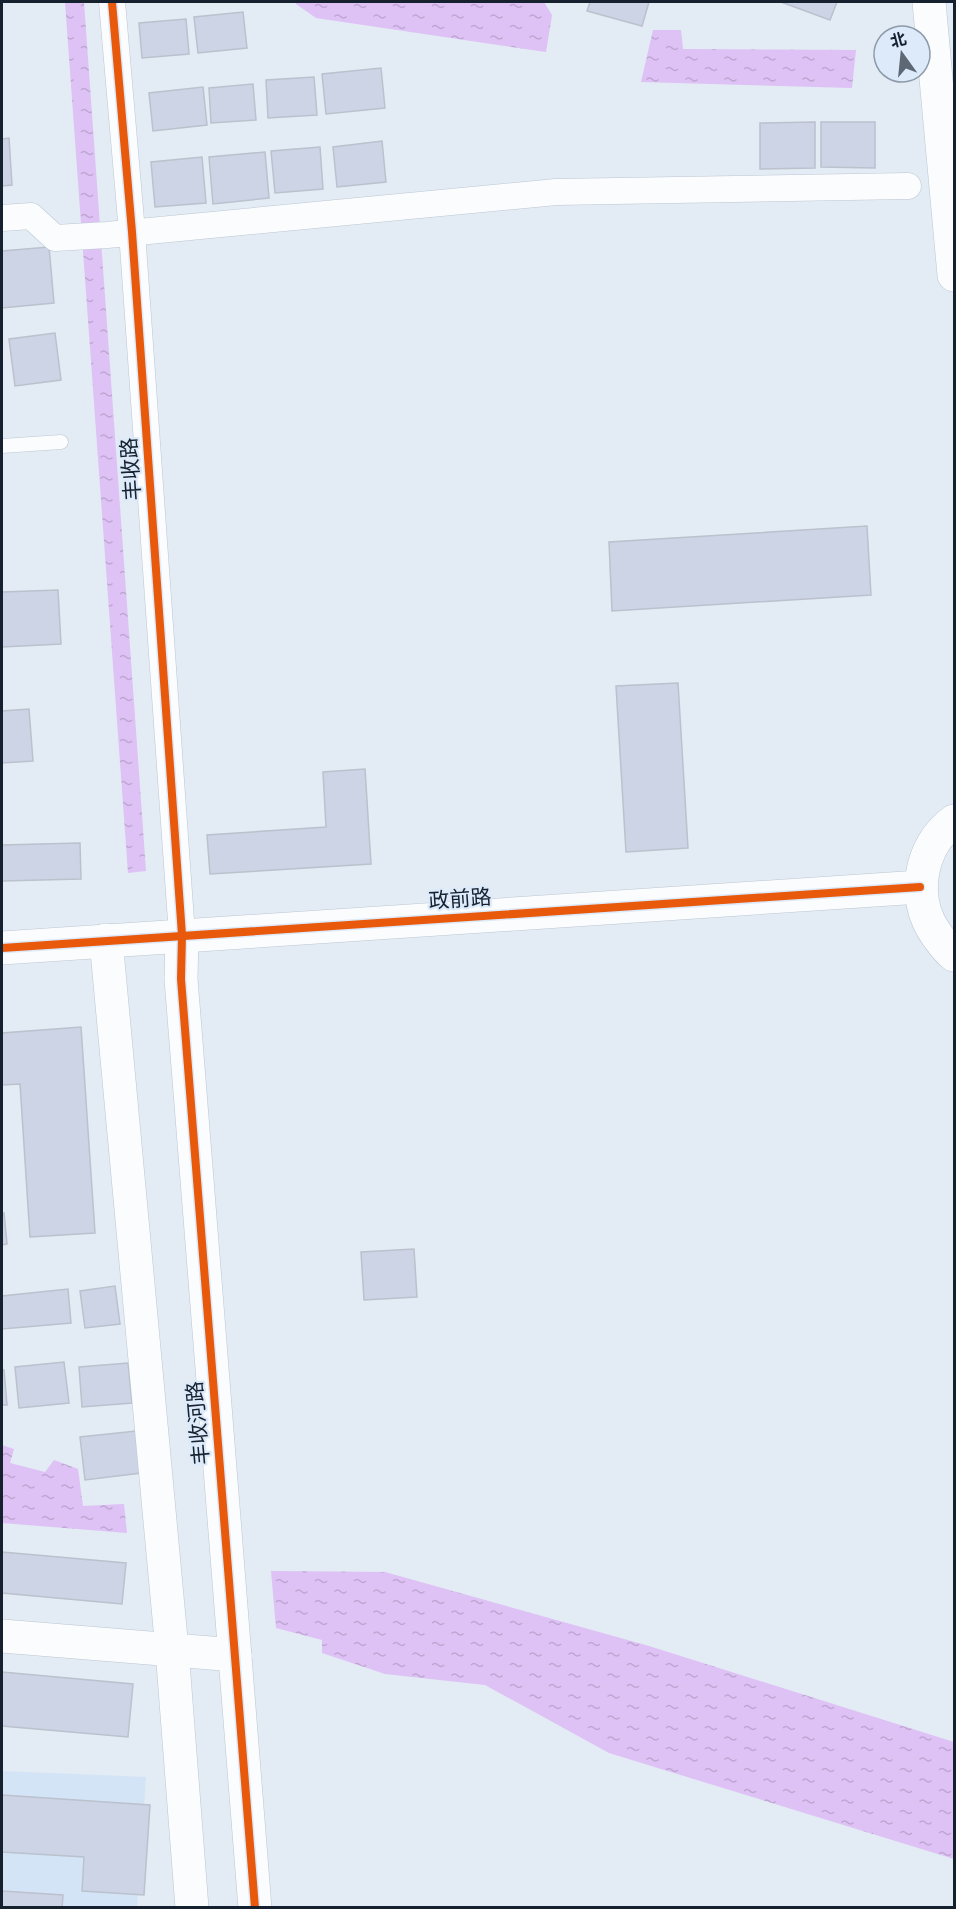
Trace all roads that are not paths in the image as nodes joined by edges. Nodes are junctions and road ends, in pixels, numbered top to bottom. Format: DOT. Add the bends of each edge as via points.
graph roads {
  1 [pos="112,2"];
  2 [pos="929,2"];
  3 [pos="908,186"];
  4 [pos="2,218"];
  5 [pos="120,234"];
  6 [pos="954,275"];
  7 [pos="61,442"];
  8 [pos="2,446"];
  9 [pos="954,821"];
  10 [pos="920,887"];
  11 [pos="182,935"];
  12 [pos="105,940"];
  13 [pos="2,948"];
  14 [pos="954,955"];
  15 [pos="2,1636"];
  16 [pos="172,1650"];
  17 [pos="235,1655"];
  18 [pos="192,1908"];
  19 [pos="255,1908"];
  1 -- 5 [label="street, 丰收路"];
  2 -- 6 [label="street"];
  3 -- 5 [label="street" via="555,192"];
  4 -- 5 [label="street" via="31,216 55,238"];
  5 -- 11 [label="street, 丰收路"];
  7 -- 8 [label="lane"];
  9 -- 10 [label="street" via="927,855"];
  10 -- 11 [label="street, 政前路"];
  10 -- 14 [label="street" via="927,922"];
  11 -- 12 [label="street, 政前路"];
  11 -- 17 [label="street, 丰收河路" via="181,979"];
  12 -- 13 [label="street, 政前路"];
  12 -- 16 [label="street"];
  15 -- 16 [label="street"];
  16 -- 17 [label="street"];
  16 -- 18 [label="street"];
  17 -- 19 [label="street, 丰收河路"];
}
